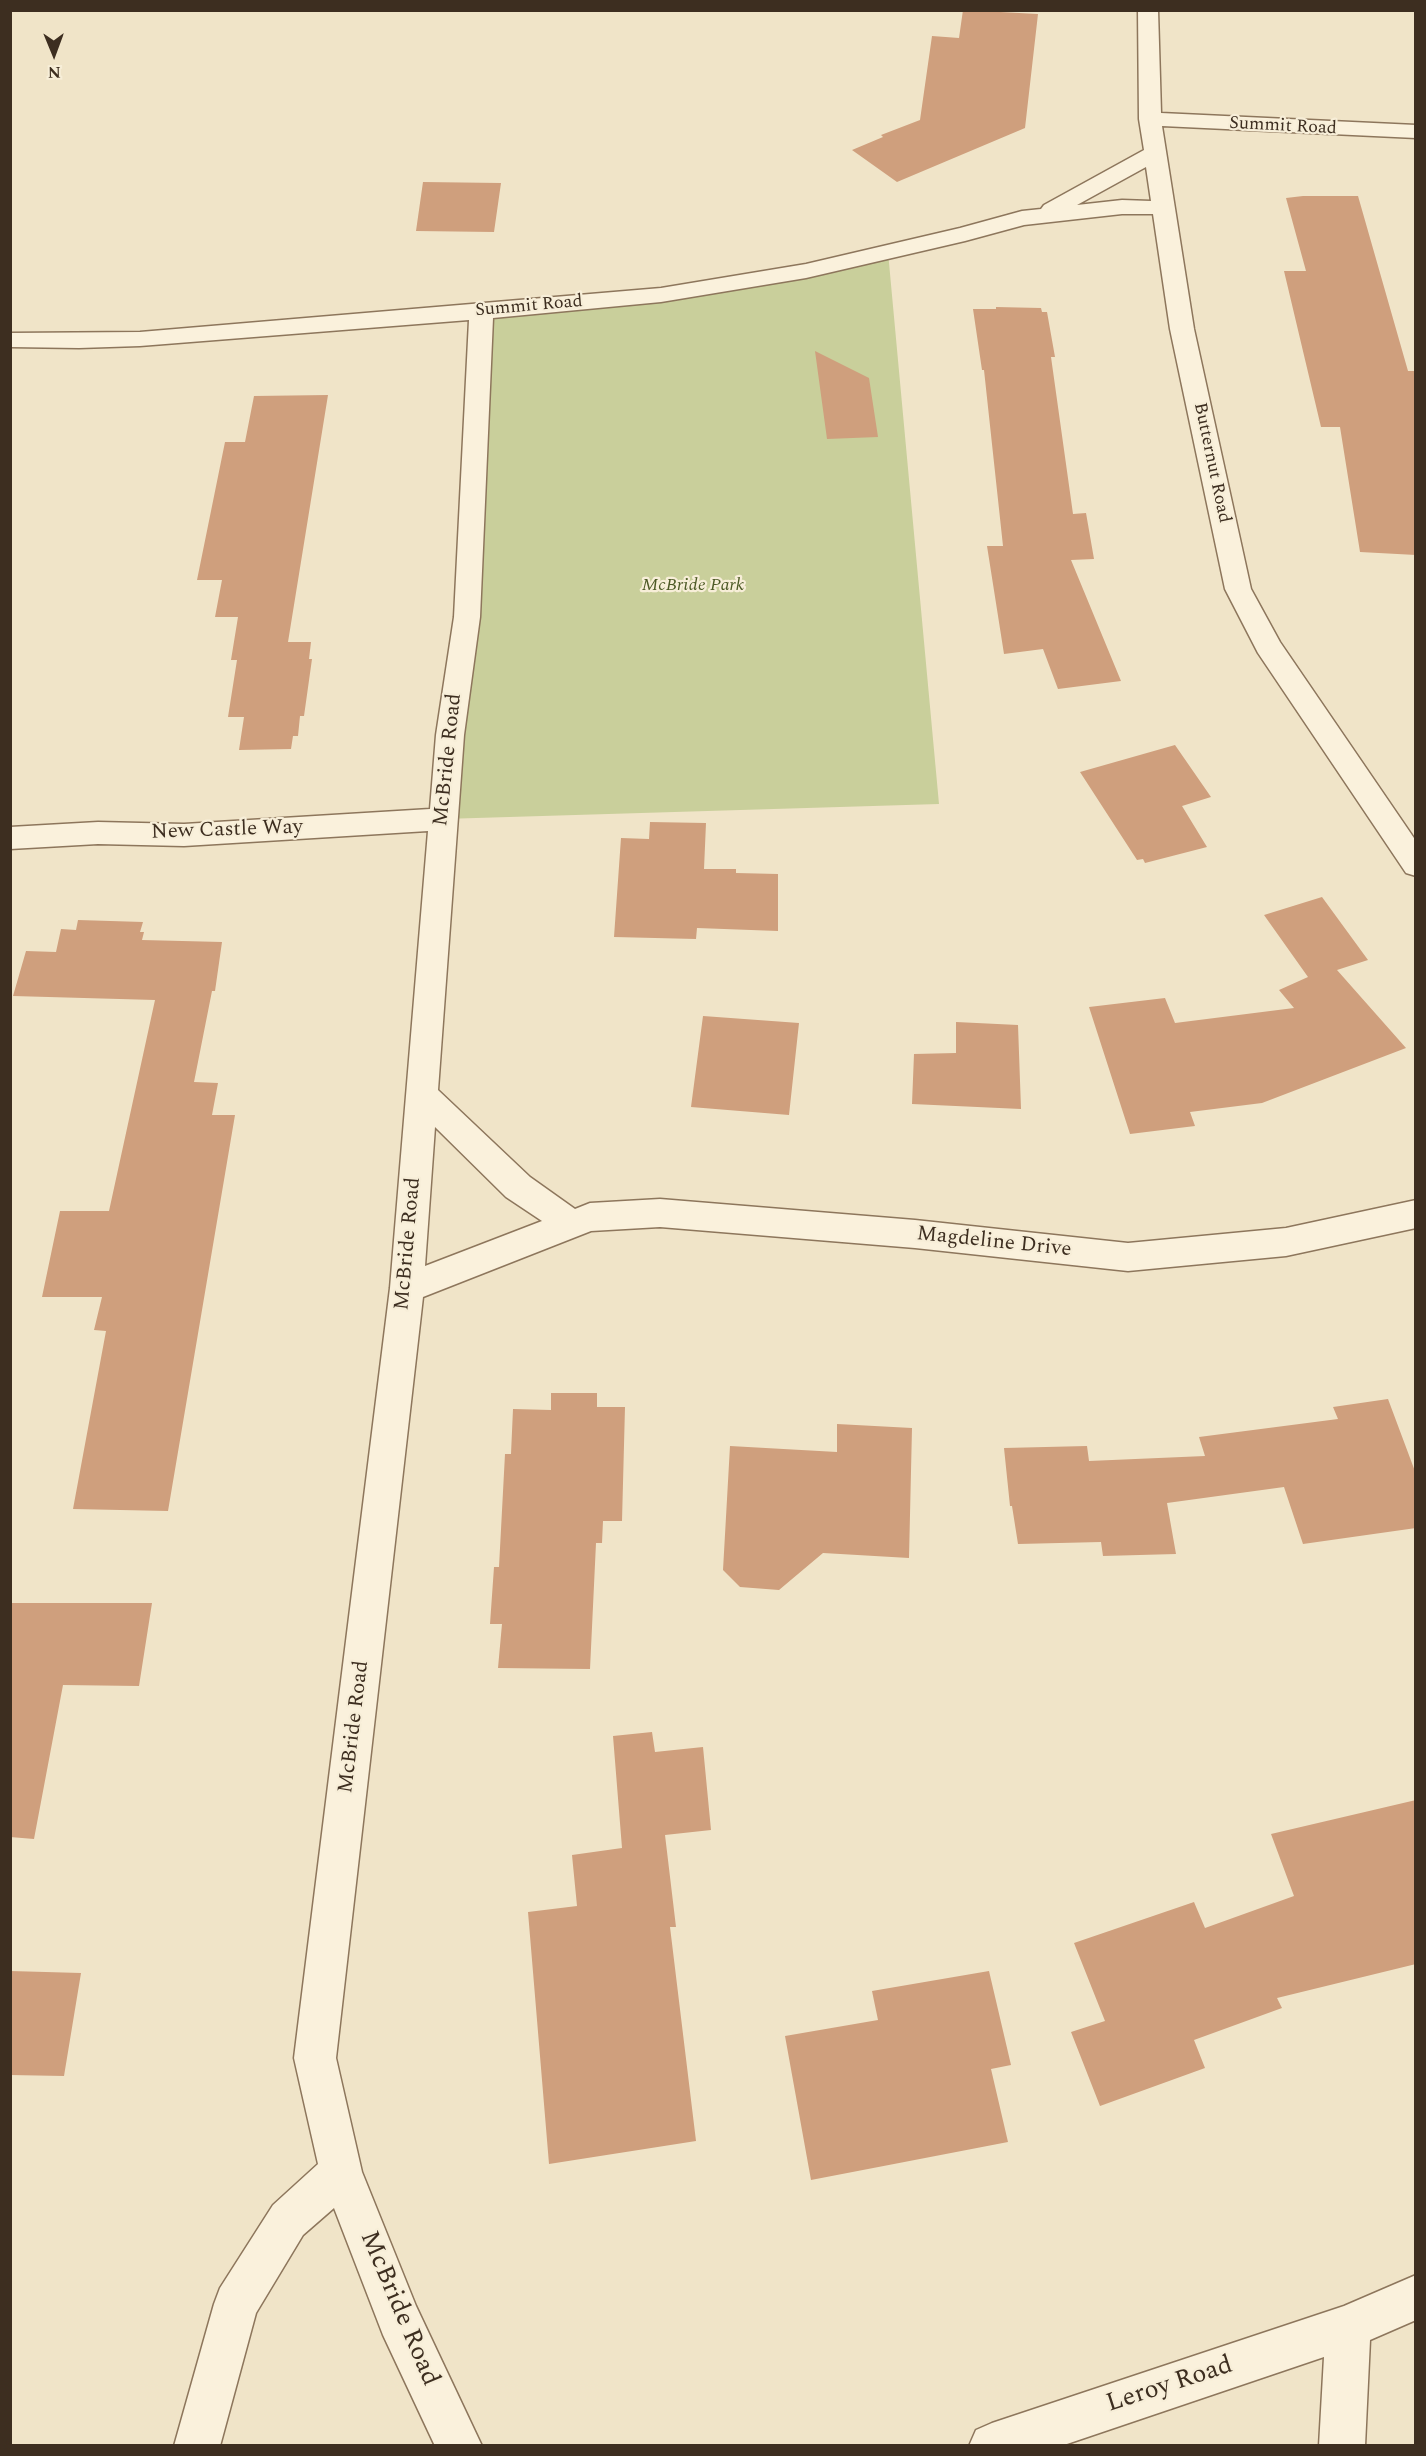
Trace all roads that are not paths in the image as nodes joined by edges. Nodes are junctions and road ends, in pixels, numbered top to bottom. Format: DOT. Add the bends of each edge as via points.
graph roads {
  1 [pos="1148,10"];
  2 [pos="1150,119"];
  3 [pos="1416,132"];
  4 [pos="1155,153"];
  5 [pos="1164,208"];
  6 [pos="1041,216"];
  7 [pos="481,312"];
  8 [pos="10,340"];
  9 [pos="443,819"];
  10 [pos="10,838"];
  11 [pos="1416,865"];
  12 [pos="422,1094"];
  13 [pos="1416,1214"];
  14 [pos="571,1224"];
  15 [pos="406,1288"];
  16 [pos="340,2172"];
  17 [pos="1416,2296"];
  18 [pos="1348,2327"];
  19 [pos="197,2445"];
  20 [pos="459,2445"];
  21 [pos="992,2445"];
  22 [pos="1342,2445"];
  1 -- 2 [label="street, Butternut Road"];
  2 -- 3 [label="street, Summit Road"];
  2 -- 4 [label="street, Butternut Road"];
  4 -- 5 [label="street, Butternut Road"];
  4 -- 6 [label="street, Summit Road"];
  5 -- 6 [label="street, Summit Road" via="1122,207"];
  5 -- 11 [label="street, Butternut Road" via="1182,329 1238,589 1268,646"];
  6 -- 7 [label="street, Summit Road" via="795,273 661,295"];
  7 -- 8 [label="street, Summit Road" via="140,339"];
  7 -- 9 [label="street, McBride Road" via="466,617"];
  9 -- 10 [label="street, New Castle Way" via="184,835 98,833"];
  9 -- 12 [label="street, McBride Road"];
  12 -- 14 [label="street" via="518,1186"];
  12 -- 15 [label="street, McBride Road"];
  13 -- 14 [label="street, Magdeline Drive" via="1286,1242 1128,1257 660,1213 590,1217"];
  14 -- 15 [label="street, Magdeline Drive"];
  15 -- 16 [label="street, McBride Road" via="315,2058"];
  16 -- 19 [label="street" via="288,2220 236,2304"];
  16 -- 20 [label="street, McBride Road" via="399,2319"];
  17 -- 18 [label="street, Leroy Road"];
  18 -- 21 [label="street, Leroy Road"];
  18 -- 22 [label="street"];
}
